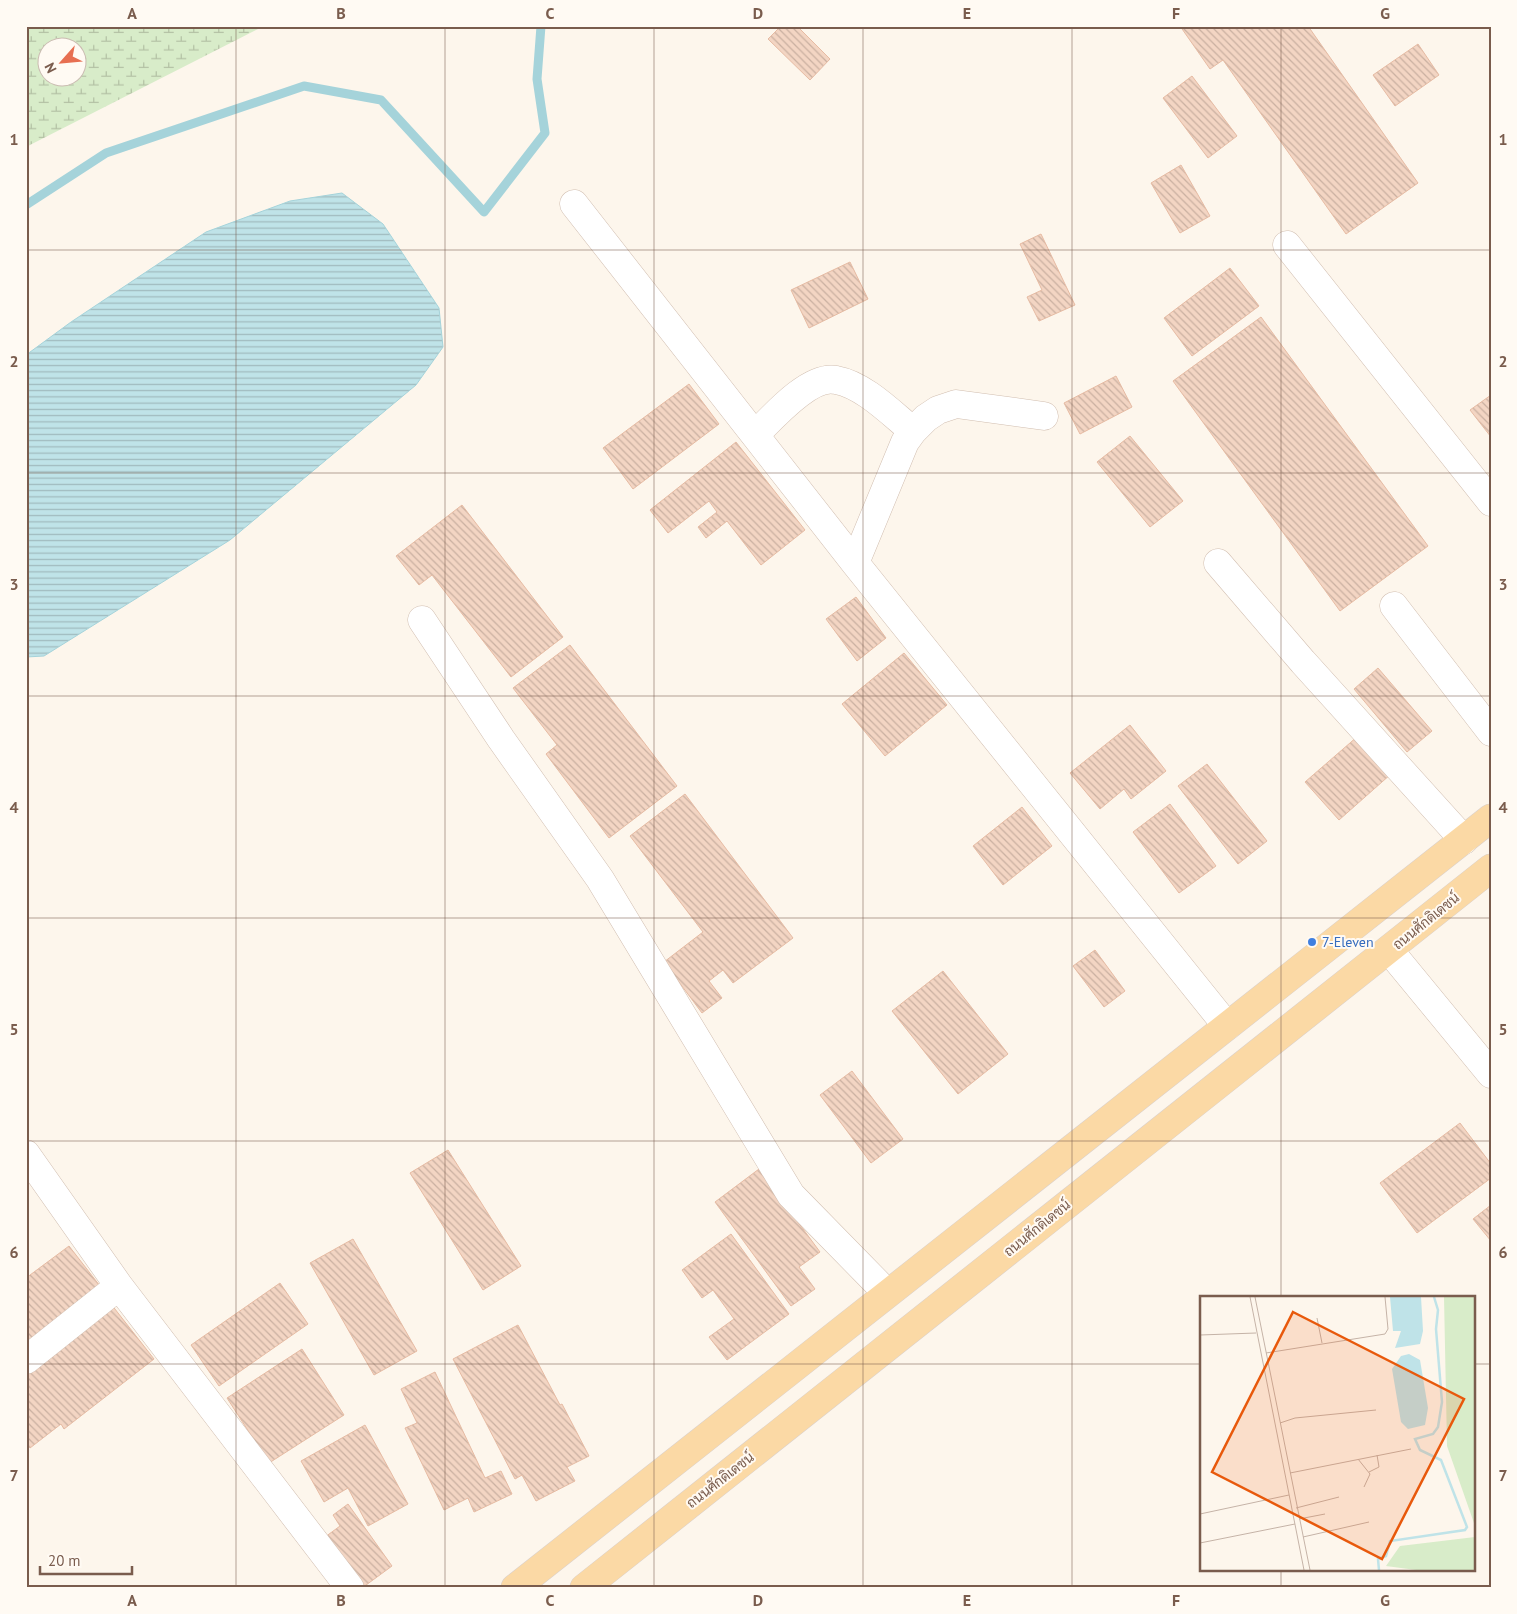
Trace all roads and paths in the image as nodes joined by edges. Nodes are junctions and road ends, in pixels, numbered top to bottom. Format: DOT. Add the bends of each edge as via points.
graph roads {
  1 [pos="574,204"];
  2 [pos="1287,245"];
  3 [pos="1044,416"];
  4 [pos="913,431"];
  5 [pos="755,435"];
  6 [pos="1491,502"];
  7 [pos="855,563"];
  8 [pos="1218,563"];
  9 [pos="1394,606"];
  10 [pos="422,620"];
  11 [pos="1491,732"];
  12 [pos="1491,818"];
  13 [pos="1464,840"];
  14 [pos="1491,868"];
  15 [pos="1389,950"];
  16 [pos="1227,1026"];
  17 [pos="1491,1074"];
  18 [pos="26,1154"];
  19 [pos="119,1286"];
  20 [pos="887,1293"];
  21 [pos="26,1360"];
  22 [pos="350,1588"];
  23 [pos="515,1588"];
  24 [pos="584,1588"];
  1 -- 5 [label="street"];
  2 -- 6 [label="street"];
  3 -- 4 [label="street" via="956,404 938,410"];
  4 -- 5 [label="street" via="862,390 835,379 813,385 792,399"];
  4 -- 7 [label="street" via="889,477"];
  5 -- 7 [label="street"];
  7 -- 16 [label="street"];
  8 -- 13 [label="street"];
  9 -- 11 [label="street"];
  10 -- 20 [label="street" via="600,879 791,1194"];
  12 -- 13 [label="main road"];
  13 -- 16 [label="main road"];
  14 -- 15 [label="main road, ถนนศักดิเดชน์"];
  15 -- 17 [label="street"];
  15 -- 24 [label="main road, ถนนศักดิเดชน์"];
  16 -- 20 [label="main road"];
  18 -- 19 [label="street"];
  19 -- 21 [label="street"];
  19 -- 22 [label="street"];
  20 -- 23 [label="main road"];
}
